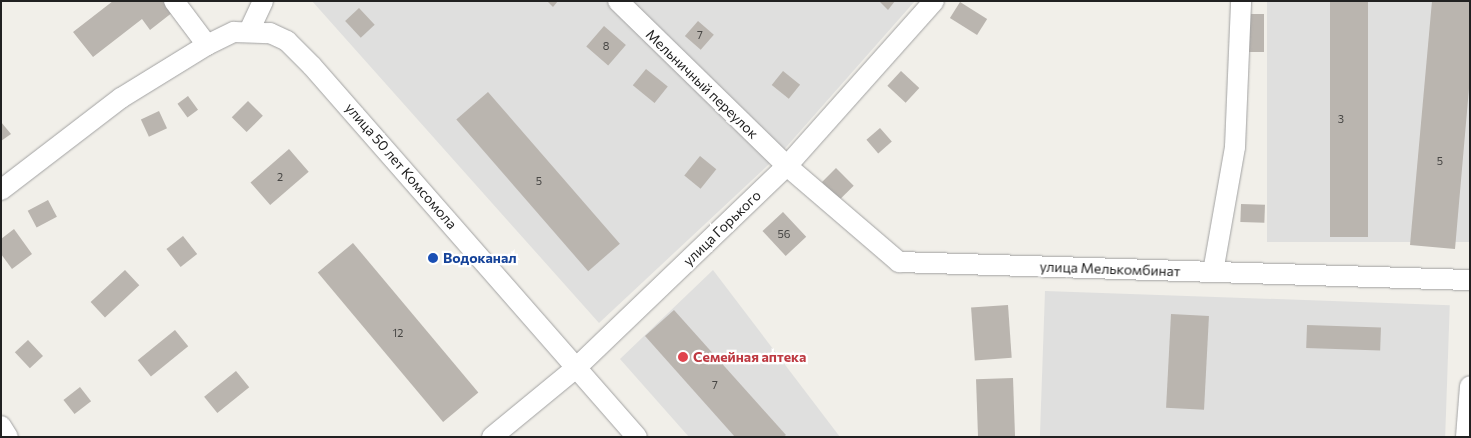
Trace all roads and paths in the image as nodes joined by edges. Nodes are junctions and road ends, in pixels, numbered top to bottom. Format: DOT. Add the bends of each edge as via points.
graph roads {
  1 [pos="174,1"];
  2 [pos="262,1"];
  3 [pos="618,1"];
  4 [pos="934,1"];
  5 [pos="1241,1"];
  6 [pos="250,29"];
  7 [pos="207,45"];
  8 [pos="787,166"];
  9 [pos="1,190"];
  10 [pos="1213,272"];
  11 [pos="1470,280"];
  12 [pos="576,368"];
  13 [pos="1470,386"];
  14 [pos="1,426"];
  15 [pos="8,437"];
  16 [pos="492,437"];
  17 [pos="636,437"];
  18 [pos="1466,437"];
  1 -- 7 [label="street"];
  2 -- 6 [label="street"];
  3 -- 8 [label="street, Мельничный переулок"];
  4 -- 8 [label="street, улица Горького"];
  5 -- 10 [label="street" via="1235,147"];
  6 -- 7 [label="street"];
  6 -- 12 [label="street, улица 50 лет Комсомола" via="287,41 312,66"];
  7 -- 9 [label="street" via="122,98"];
  8 -- 10 [label="street, улица Мелькомбинат" via="899,262"];
  8 -- 12 [label="street, улица Горького"];
  10 -- 11 [label="street, улица Мелькомбинат"];
  12 -- 16 [label="street, улица Горького"];
  12 -- 17 [label="street, улица 50 лет Комсомола"];
  13 -- 18 [label="street"];
  14 -- 15 [label="street"];
}
